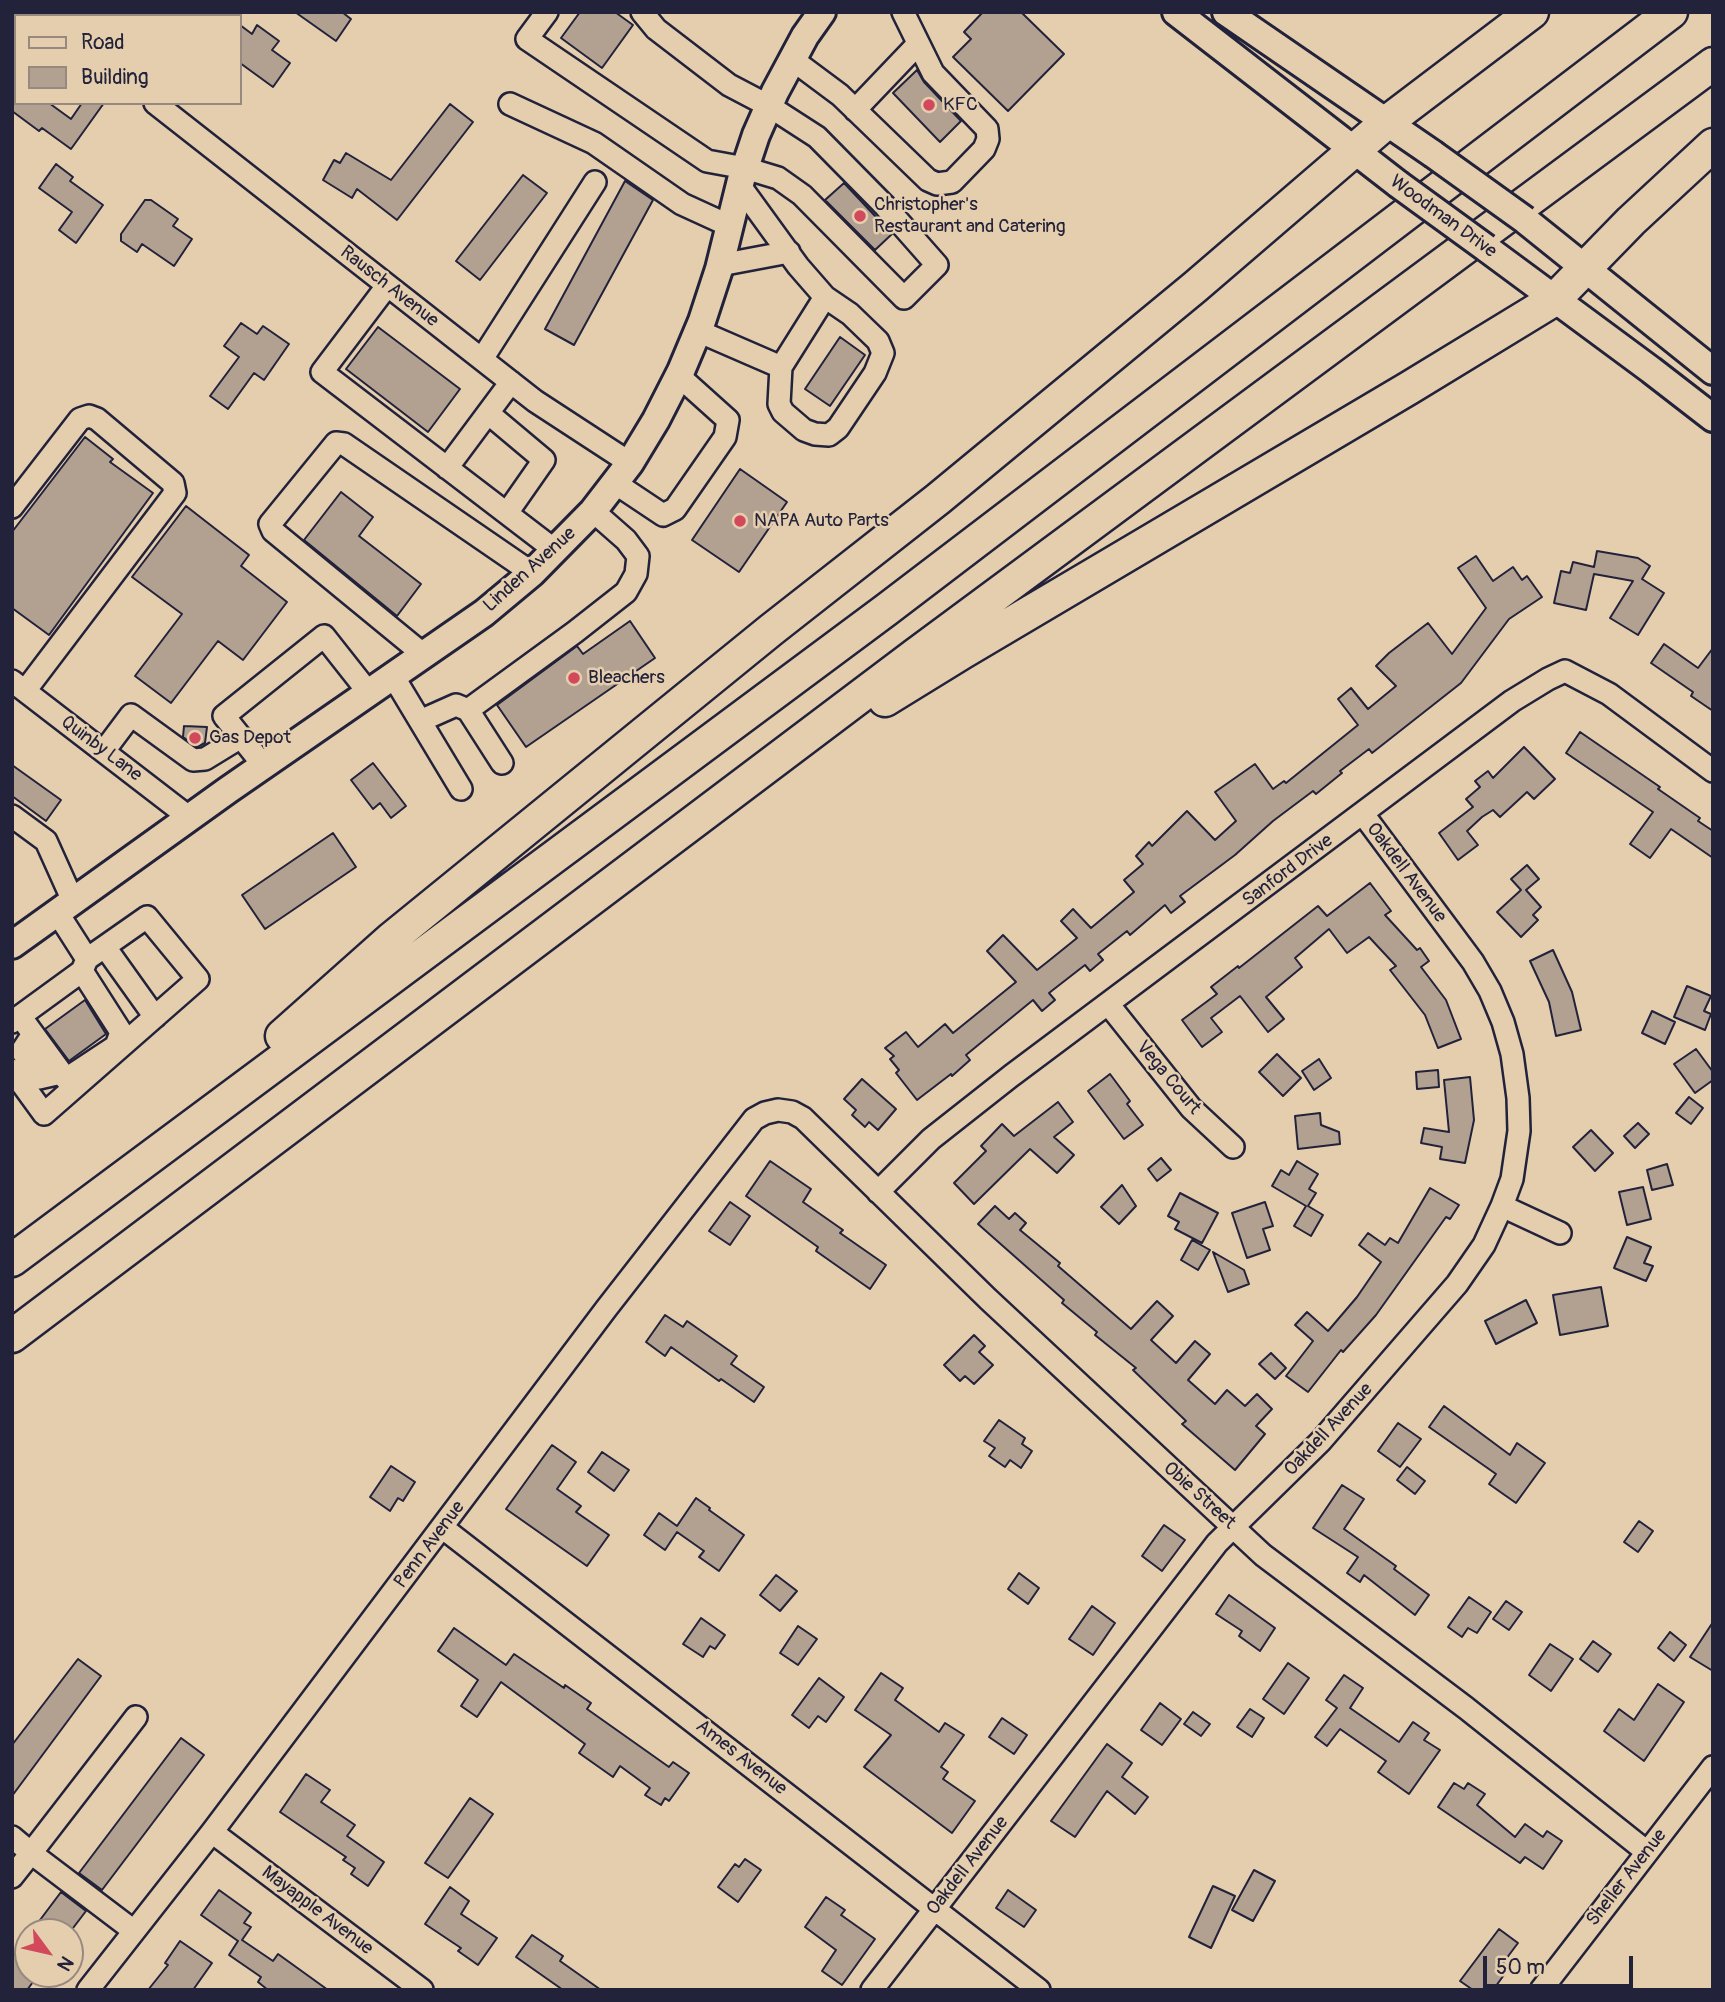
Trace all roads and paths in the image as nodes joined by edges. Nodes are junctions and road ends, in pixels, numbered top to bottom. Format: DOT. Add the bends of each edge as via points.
graph roads {
  1 [pos="547,12"];
  2 [pos="642,12"];
  3 [pos="822,12"];
  4 [pos="903,12"];
  5 [pos="1176,12"];
  6 [pos="1227,12"];
  7 [pos="1532,12"];
  8 [pos="1671,12"];
  9 [pos="918,44"];
  10 [pos="793,60"];
  11 [pos="1713,64"];
  12 [pos="510,104"];
  13 [pos="158,105"];
  14 [pos="769,106"];
  15 [pos="855,110"];
  16 [pos="1387,122"];
  17 [pos="1713,145"];
  18 [pos="1355,151"];
  19 [pos="743,177"];
  20 [pos="596,182"];
  21 [pos="730,226"];
  22 [pos="789,253"];
  23 [pos="720,265"];
  24 [pos="1586,269"];
  25 [pos="387,286"];
  26 [pos="825,297"];
  27 [pos="1555,299"];
  28 [pos="698,331"];
  29 [pos="482,359"];
  30 [pos="781,367"];
  31 [pos="1713,370"];
  32 [pos="679,376"];
  33 [pos="511,382"];
  34 [pos="488,413"];
  35 [pos="1713,418"];
  36 [pos="447,468"];
  37 [pos="622,473"];
  38 [pos="12,507"];
  39 [pos="593,511"];
  40 [pos="507,513"];
  41 [pos="556,551"];
  42 [pos="532,573"];
  43 [pos="424,655"];
  44 [pos="393,677"];
  45 [pos="18,686"];
  46 [pos="369,693"];
  47 [pos="468,710"];
  48 [pos="420,721"];
  49 [pos="241,737"];
  50 [pos="104,751"];
  51 [pos="502,763"];
  52 [pos="264,766"];
  53 [pos="1713,771"];
  54 [pos="461,789"];
  55 [pos="1363,814"];
  56 [pos="12,816"];
  57 [pos="190,818"];
  58 [pos="639,863"];
  59 [pos="65,907"];
  60 [pos="12,946"];
  61 [pos="91,959"];
  62 [pos="1109,1005"];
  63 [pos="155,1017"];
  64 [pos="16,1019"];
  65 [pos="12,1070"];
  66 [pos="778,1110"];
  67 [pos="1233,1147"];
  68 [pos="134,1169"];
  69 [pos="878,1192"];
  70 [pos="1502,1206"];
  71 [pos="1560,1233"];
  72 [pos="12,1260"];
  73 [pos="12,1336"];
  74 [pos="1233,1526"];
  75 [pos="443,1528"];
  76 [pos="136,1717"];
  77 [pos="1713,1767"];
  78 [pos="212,1832"];
  79 [pos="12,1837"];
  80 [pos="1647,1852"];
  81 [pos="31,1853"];
  82 [pos="12,1877"];
  83 [pos="934,1909"];
  84 [pos="134,1931"];
  85 [pos="88,1990"];
  86 [pos="422,1990"];
  87 [pos="872,1990"];
  88 [pos="1039,1990"];
  89 [pos="1541,1990"];
  1 -- 19 [label="street" via="527,39 707,161"];
  2 -- 14 [label="street" via="656,29 729,85"];
  3 -- 10 [label="main road, Linden Avenue"];
  4 -- 9 [label="street"];
  5 -- 18 [label="main road, Woodman Drive"];
  6 -- 16 [label="main road"];
  7 -- 16 [label="highway"];
  8 -- 68 [label="highway" via="886,610"];
  9 -- 15 [label="street"];
  9 -- 15 [label="street" via="933,73 988,129 984,149 969,165 952,182 928,180"];
  10 -- 14 [label="main road, Linden Avenue"];
  10 -- 15 [label="street"];
  11 -- 58 [label="highway"];
  12 -- 21 [label="street" via="594,143 682,204"];
  13 -- 25 [label="street, Rausch Avenue"];
  14 -- 19 [label="main road, Linden Avenue"];
  14 -- 19 [label="street" via="817,137 937,265 904,298 802,195 778,178"];
  16 -- 18 [label="highway"];
  16 -- 24 [label="main road, bridge"];
  17 -- 24 [label="highway"];
  18 -- 27 [label="main road, Woodman Drive, bridge"];
  18 -- 68 [label="highway" via="949,490 391,939"];
  19 -- 21 [label="main road, Linden Avenue"];
  19 -- 22 [label="street"];
  20 -- 29 [label="street"];
  21 -- 23 [label="main road, Linden Avenue"];
  22 -- 23 [label="street"];
  22 -- 26 [label="street"];
  23 -- 28 [label="main road, Linden Avenue"];
  24 -- 27 [label="highway"];
  24 -- 31 [label="main road"];
  25 -- 29 [label="street, Rausch Avenue"];
  25 -- 36 [label="street" via="322,372"];
  26 -- 30 [label="street"];
  26 -- 30 [label="street" via="869,332 883,353 838,428 829,435 816,434 783,412 779,404"];
  27 -- 35 [label="main road, Woodman Drive"];
  27 -- 58 [label="highway" via="962,652"];
  28 -- 30 [label="street"];
  28 -- 32 [label="main road, Linden Avenue"];
  29 -- 33 [label="street, Rausch Avenue"];
  32 -- 37 [label="main road, Linden Avenue"];
  32 -- 37 [label="street, Rausch Avenue" via="728,420 725,437 675,509 663,515"];
  33 -- 34 [label="street"];
  33 -- 37 [label="street, Rausch Avenue"];
  34 -- 36 [label="street"];
  34 -- 40 [label="street" via="544,460"];
  36 -- 40 [label="street"];
  37 -- 39 [label="main road, Linden Avenue"];
  38 -- 45 [label="street" via="80,419 89,416 173,483 175,493 61,643"];
  39 -- 41 [label="main road, Linden Avenue"];
  39 -- 47 [label="street" via="638,556 636,574 626,592"];
  40 -- 41 [label="street"];
  41 -- 42 [label="main road, Linden Avenue"];
  42 -- 43 [label="main road, Linden Avenue"];
  42 -- 43 [label="street" via="344,444 335,443 270,524 272,531"];
  43 -- 44 [label="main road, Linden Avenue"];
  44 -- 46 [label="main road, Linden Avenue"];
  44 -- 48 [label="street"];
  45 -- 50 [label="street, Quinby Lane"];
  46 -- 49 [label="street" via="324,636 224,716"];
  46 -- 52 [label="main road, Linden Avenue"];
  47 -- 48 [label="street" via="456,705"];
  47 -- 51 [label="street"];
  48 -- 54 [label="street"];
  49 -- 50 [label="street" via="205,759 193,760 131,715"];
  49 -- 52 [label="street"];
  50 -- 57 [label="street, Quinby Lane"];
  52 -- 57 [label="main road, Linden Avenue"];
  53 -- 55 [label="street, Sanford Drive" via="1609,694 1565,671 1512,701"];
  55 -- 62 [label="street, Sanford Drive"];
  55 -- 70 [label="street, Oakdell Avenue" via="1474,962 1503,1022 1514,1065 1518,1131 1512,1179"];
  56 -- 59 [label="street" via="46,841"];
  57 -- 59 [label="main road, Linden Avenue"];
  58 -- 73 [label="highway"];
  59 -- 60 [label="main road, Linden Avenue"];
  59 -- 61 [label="street"];
  61 -- 63 [label="street"];
  61 -- 63 [label="street" via="147,917 198,979"];
  61 -- 64 [label="street"];
  61 -- 64 [label="street" via="121,1032 116,1046 66,1079"];
  62 -- 67 [label="street, Vega Court" via="1191,1108"];
  62 -- 69 [label="street, Sanford Drive" via="931,1139"];
  63 -- 65 [label="street" via="44,1114"];
  66 -- 69 [label="street, Obie Street" via="803,1118"];
  66 -- 75 [label="street, Penn Avenue" via="754,1119"];
  68 -- 72 [label="highway"];
  69 -- 74 [label="street, Obie Street"];
  70 -- 71 [label="street"];
  70 -- 74 [label="street, Oakdell Avenue" via="1484,1245 1457,1284 1320,1442"];
  74 -- 80 [label="street, Obie Street" via="1263,1555"];
  74 -- 83 [label="street, Oakdell Avenue"];
  75 -- 78 [label="street, Penn Avenue"];
  75 -- 83 [label="street, Ames Avenue"];
  76 -- 81 [label="street"];
  77 -- 80 [label="street, Sheller Avenue"];
  78 -- 84 [label="street, Penn Avenue"];
  78 -- 86 [label="street, Mayapple Avenue"];
  79 -- 81 [label="street"];
  80 -- 89 [label="street, Sheller Avenue"];
  81 -- 82 [label="street"];
  81 -- 84 [label="street"];
  83 -- 87 [label="street, Oakdell Avenue"];
  83 -- 88 [label="street, Ames Avenue"];
  84 -- 85 [label="street, Penn Avenue"];
}
